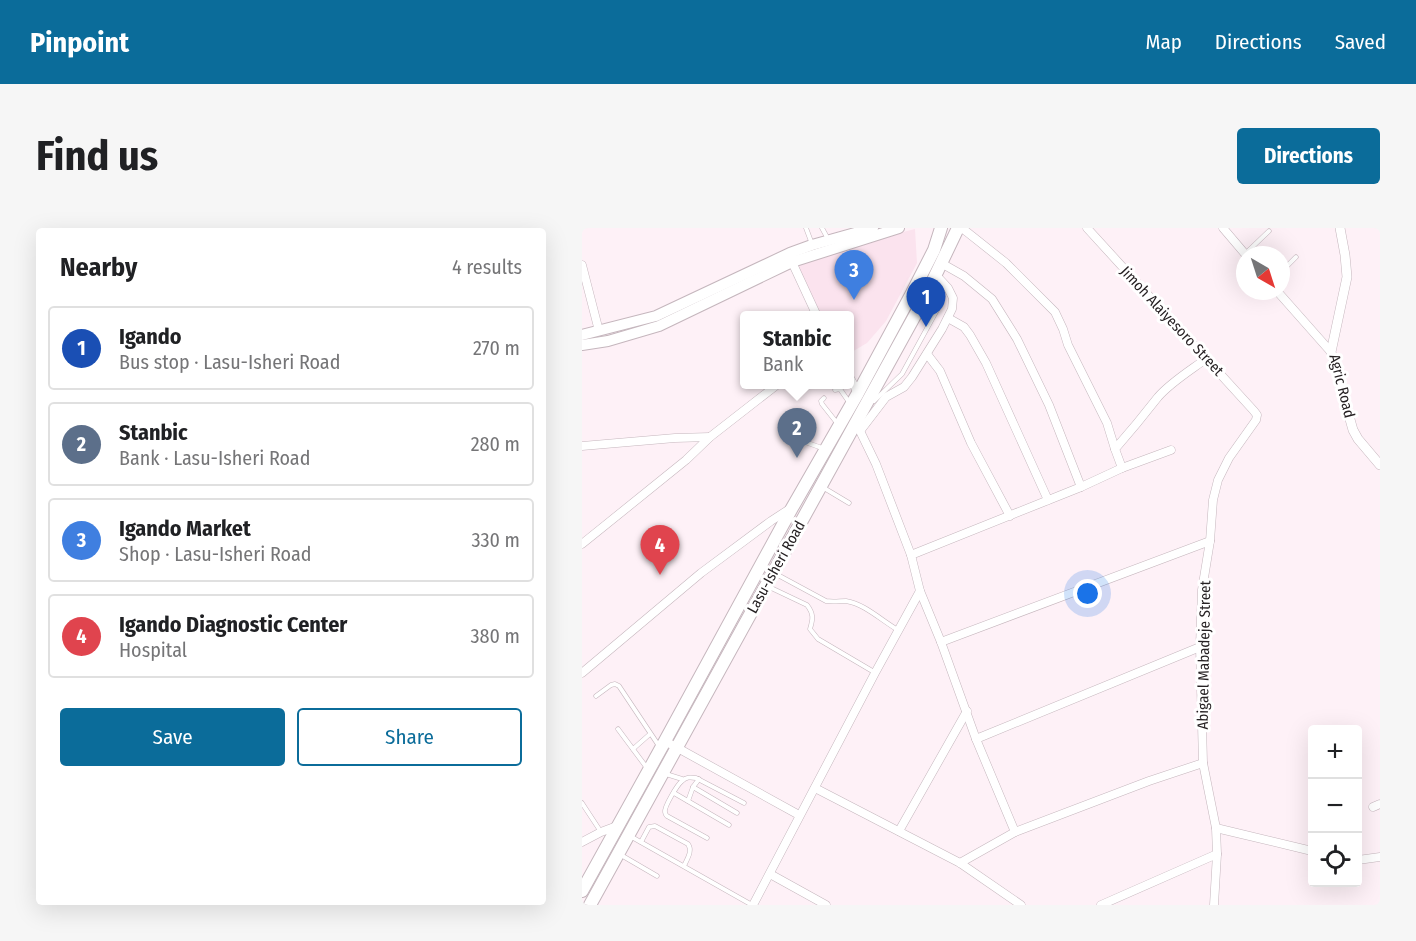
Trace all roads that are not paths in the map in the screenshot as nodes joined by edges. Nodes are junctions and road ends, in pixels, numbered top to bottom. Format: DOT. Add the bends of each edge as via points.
graph roads {
  1 [pos="806,228"];
  2 [pos="822,228"];
  3 [pos="873,228"];
  4 [pos="899,228"];
  5 [pos="940,228"];
  6 [pos="960,228"];
  7 [pos="1087,228"];
  8 [pos="1223,228"];
  9 [pos="1340,228"];
  10 [pos="848,231"];
  11 [pos="1269,231"];
  12 [pos="829,240"];
  13 [pos="812,245"];
  14 [pos="1238,246"];
  15 [pos="1253,246"];
  16 [pos="1296,257"];
  17 [pos="792,262"];
  18 [pos="941,263"];
  19 [pos="1290,263"];
  20 [pos="582,265"];
  21 [pos="933,281"];
  22 [pos="1284,300"];
  23 [pos="815,311"];
  24 [pos="948,318"];
  25 [pos="599,331"];
  26 [pos="582,335"];
  27 [pos="582,345"];
  28 [pos="1331,352"];
  29 [pos="927,354"];
  30 [pos="1207,358"];
  31 [pos="854,386"];
  32 [pos="772,389"];
  33 [pos="841,389"];
  34 [pos="858,393"];
  35 [pos="824,398"];
  36 [pos="851,405"];
  37 [pos="863,412"];
  38 [pos="1257,415"];
  39 [pos="839,426"];
  40 [pos="857,428"];
  41 [pos="710,437"];
  42 [pos="797,444"];
  43 [pos="582,446"];
  44 [pos="1115,449"];
  45 [pos="826,450"];
  46 [pos="1171,450"];
  47 [pos="1380,465"];
  48 [pos="1122,468"];
  49 [pos="821,486"];
  50 [pos="1081,487"];
  51 [pos="1048,500"];
  52 [pos="849,502"];
  53 [pos="792,508"];
  54 [pos="1010,516"];
  55 [pos="1210,541"];
  56 [pos="582,544"];
  57 [pos="911,555"];
  58 [pos="772,573"];
  59 [pos="766,585"];
  60 [pos="920,591"];
  61 [pos="898,630"];
  62 [pos="941,642"];
  63 [pos="1200,648"];
  64 [pos="582,673"];
  65 [pos="875,673"];
  66 [pos="596,696"];
  67 [pos="967,711"];
  68 [pos="618,729"];
  69 [pos="651,734"];
  70 [pos="976,739"];
  71 [pos="668,746"];
  72 [pos="633,749"];
  73 [pos="1203,763"];
  74 [pos="649,771"];
  75 [pos="663,773"];
  76 [pos="682,779"];
  77 [pos="699,779"];
  78 [pos="693,787"];
  79 [pos="815,788"];
  80 [pos="674,793"];
  81 [pos="687,801"];
  82 [pos="582,803"];
  83 [pos="744,803"];
  84 [pos="737,813"];
  85 [pos="799,815"];
  86 [pos="729,825"];
  87 [pos="618,826"];
  88 [pos="1216,828"];
  89 [pos="899,831"];
  90 [pos="601,832"];
  91 [pos="1015,832"];
  92 [pos="629,835"];
  93 [pos="707,838"];
  94 [pos="582,842"];
  95 [pos="641,842"];
  96 [pos="1308,850"];
  97 [pos="618,854"];
  98 [pos="1217,854"];
  99 [pos="1380,857"];
  100 [pos="1362,859"];
  101 [pos="960,863"];
  102 [pos="684,866"];
  103 [pos="770,874"];
  104 [pos="657,876"];
  105 [pos="582,891"];
  106 [pos="590,905"];
  107 [pos="752,905"];
  108 [pos="826,905"];
  109 [pos="1021,905"];
  110 [pos="1101,905"];
  111 [pos="1214,905"];
  1 -- 13 [label="lane"];
  2 -- 12 [label="lane"];
  3 -- 10 [label="main road"];
  4 -- 17 [label="main road"];
  5 -- 34 [label="main road, Lasu-Isheri Road" via="934,250"];
  6 -- 18 [label="main road, Lasu-Isheri Road"];
  6 -- 44 [label="street" via="1006,263 1054,312 1107,423"];
  7 -- 30 [label="street, Jimoh Alaiyesoro Street"];
  8 -- 14 [label="street"];
  9 -- 28 [label="street, Agric Road" via="1347,277"];
  10 -- 12 [label="main road"];
  11 -- 15 [label="lane"];
  12 -- 13 [label="main road"];
  13 -- 25 [label="main road" via="656,316"];
  16 -- 19 [label="lane"];
  17 -- 23 [label="street"];
  17 -- 27 [label="main road" via="659,326"];
  18 -- 21 [label="main road, Lasu-Isheri Road"];
  18 -- 50 [label="street" via="992,299 1017,339 1049,405"];
  20 -- 25 [label="street"];
  21 -- 24 [label="street" via="948,288 953,298"];
  21 -- 37 [label="main road, Lasu-Isheri Road"];
  21 -- 37 [label="lane" via="939,288 937,310 902,374"];
  22 -- 28 [label="street"];
  24 -- 29 [label="street"];
  24 -- 51 [label="street" via="964,327 986,363"];
  25 -- 26 [label="main road"];
  28 -- 47 [label="street, Agric Road" via="1353,430"];
  29 -- 40 [label="street" via="904,387 886,397"];
  29 -- 54 [label="street" via="940,371 971,443"];
  30 -- 38 [label="street, Jimoh Alaiyesoro Street"];
  30 -- 44 [label="street" via="1163,393"];
  31 -- 34 [label="street"];
  32 -- 41 [label="street"];
  33 -- 36 [label="lane"];
  34 -- 36 [label="main road, Lasu-Isheri Road"];
  35 -- 39 [label="lane" via="822,404"];
  36 -- 39 [label="main road, Lasu-Isheri Road"];
  37 -- 40 [label="main road, Lasu-Isheri Road"];
  38 -- 55 [label="street, Abigael Mabadeje Street" via="1218,480"];
  39 -- 45 [label="main road, Lasu-Isheri Road"];
  40 -- 49 [label="main road, Lasu-Isheri Road"];
  40 -- 57 [label="street" via="876,464"];
  41 -- 43 [label="street"];
  41 -- 56 [label="street"];
  42 -- 45 [label="lane" via="805,442"];
  44 -- 48 [label="street"];
  45 -- 53 [label="main road, Lasu-Isheri Road"];
  46 -- 48 [label="street"];
  48 -- 50 [label="street"];
  49 -- 52 [label="lane"];
  49 -- 58 [label="main road, Lasu-Isheri Road"];
  50 -- 51 [label="street"];
  51 -- 54 [label="street"];
  53 -- 64 [label="street" via="701,573"];
  53 -- 71 [label="main road, Lasu-Isheri Road"];
  54 -- 57 [label="street"];
  55 -- 62 [label="street"];
  55 -- 63 [label="street, Abigael Mabadeje Street" via="1202,590"];
  57 -- 60 [label="street"];
  58 -- 59 [label="main road, Lasu-Isheri Road"];
  58 -- 61 [label="lane" via="826,601 845,601 861,607"];
  59 -- 65 [label="lane" via="807,605 813,617 810,629 818,639"];
  59 -- 71 [label="main road, Lasu-Isheri Road"];
  60 -- 61 [label="street"];
  60 -- 62 [label="street"];
  61 -- 65 [label="street"];
  62 -- 67 [label="street"];
  63 -- 70 [label="street"];
  63 -- 73 [label="street, Abigael Mabadeje Street"];
  65 -- 79 [label="street"];
  66 -- 69 [label="lane" via="611,685 619,686"];
  67 -- 70 [label="street"];
  67 -- 89 [label="street"];
  68 -- 72 [label="lane"];
  69 -- 71 [label="lane"];
  69 -- 72 [label="lane"];
  70 -- 91 [label="street"];
  71 -- 74 [label="main road, Lasu-Isheri Road"];
  71 -- 75 [label="main road, Lasu-Isheri Road"];
  71 -- 85 [label="street"];
  72 -- 74 [label="lane"];
  73 -- 88 [label="street, Abigael Mabadeje Street"];
  73 -- 91 [label="street"];
  74 -- 87 [label="main road, Lasu-Isheri Road"];
  75 -- 76 [label="lane"];
  75 -- 92 [label="main road, Lasu-Isheri Road"];
  76 -- 77 [label="lane"];
  76 -- 80 [label="lane"];
  77 -- 78 [label="lane"];
  77 -- 83 [label="lane"];
  78 -- 81 [label="lane"];
  78 -- 84 [label="lane"];
  79 -- 85 [label="street"];
  79 -- 89 [label="street"];
  80 -- 81 [label="lane"];
  80 -- 93 [label="lane" via="665,808 667,816"];
  81 -- 86 [label="lane"];
  82 -- 90 [label="lane"];
  85 -- 103 [label="street"];
  87 -- 90 [label="street"];
  87 -- 105 [label="main road, Lasu-Isheri Road"];
  88 -- 96 [label="street"];
  88 -- 98 [label="street, Abigael Mabadeje Street"];
  89 -- 101 [label="street"];
  90 -- 94 [label="street"];
  91 -- 101 [label="street"];
  92 -- 95 [label="lane"];
  92 -- 97 [label="main road, Lasu-Isheri Road"];
  95 -- 102 [label="lane"];
  95 -- 102 [label="lane" via="650,827 655,826 688,844 691,851"];
  97 -- 104 [label="lane"];
  97 -- 106 [label="main road, Lasu-Isheri Road"];
  98 -- 110 [label="street"];
  98 -- 111 [label="street, Abigael Mabadeje Street"];
  99 -- 100 [label="street"];
  101 -- 109 [label="street"];
  102 -- 107 [label="lane"];
  103 -- 107 [label="street"];
  103 -- 108 [label="street"];
}
